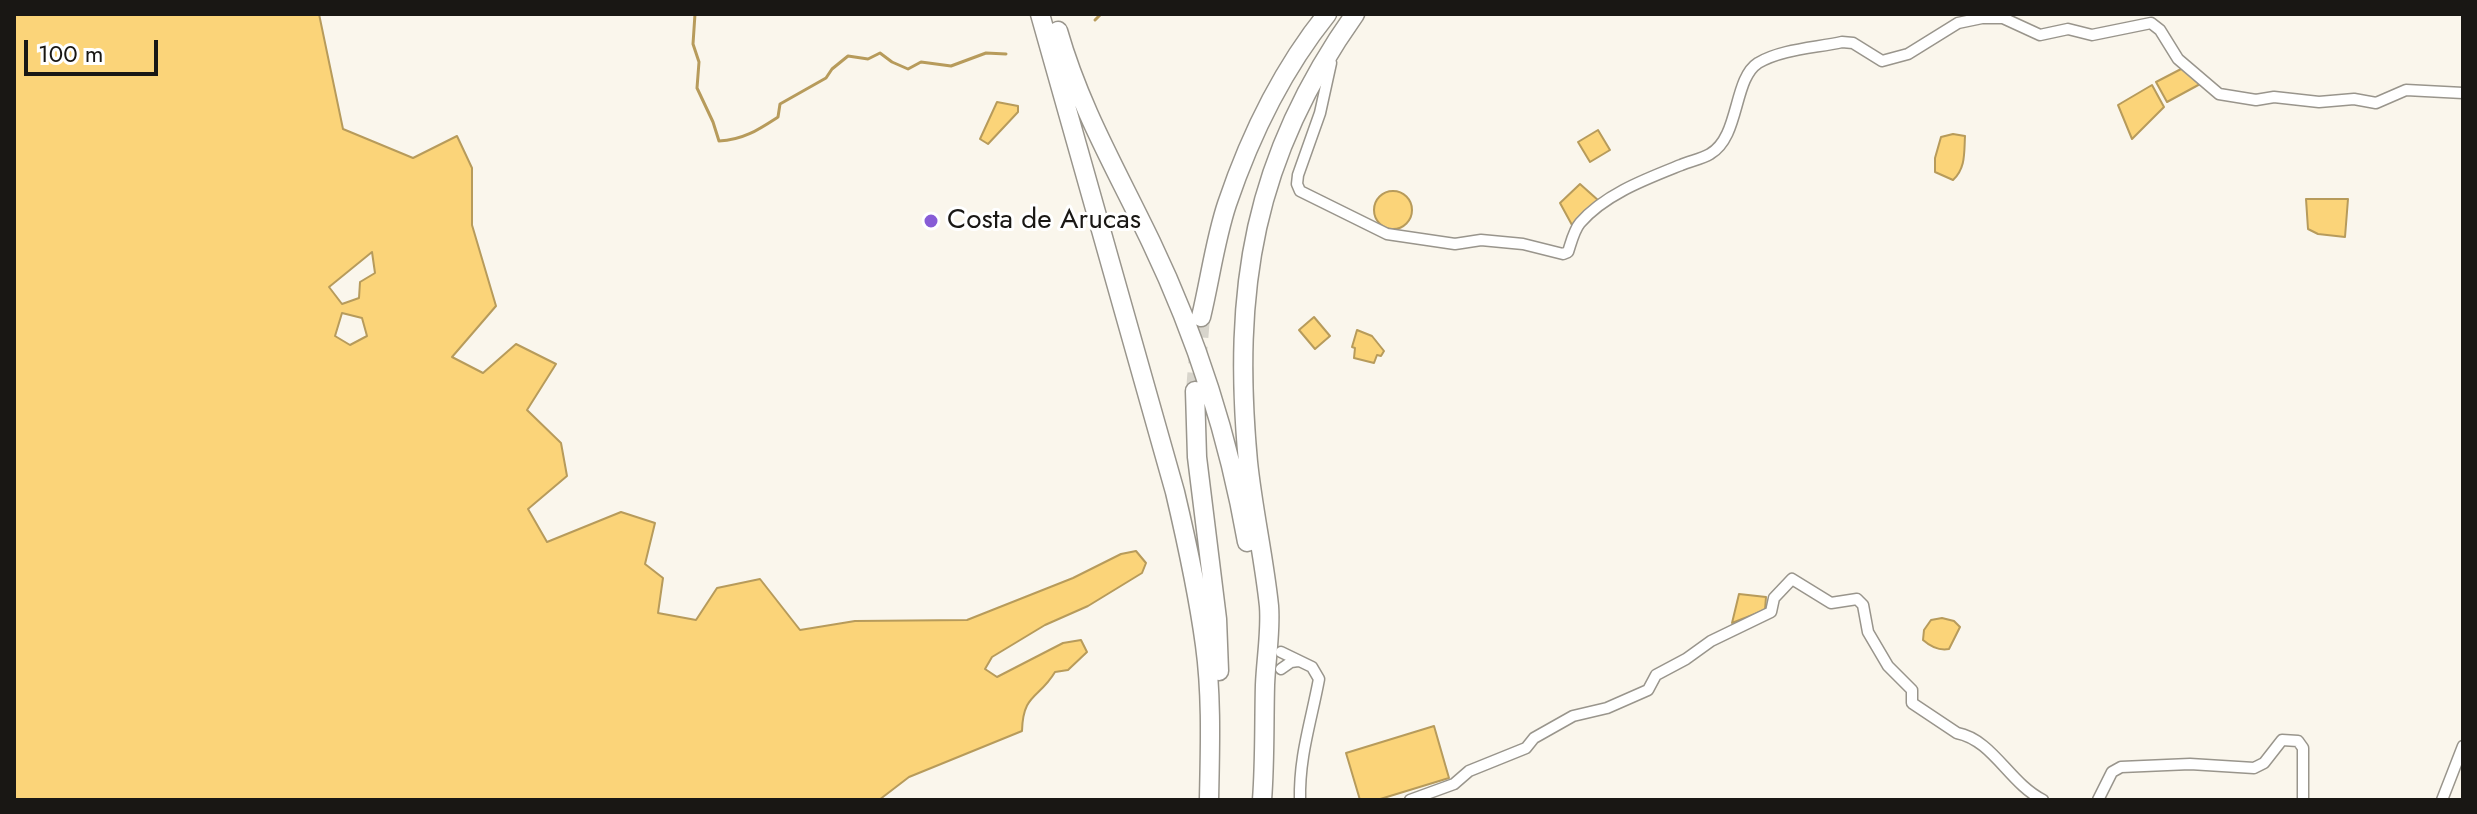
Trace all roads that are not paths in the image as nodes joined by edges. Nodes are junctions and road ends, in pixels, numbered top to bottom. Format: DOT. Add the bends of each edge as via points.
graph roads {
  1 [pos="1049,14"];
  2 [pos="1327,14"];
  3 [pos="1355,14"];
  4 [pos="1364,14"];
  5 [pos="2463,93"];
  6 [pos="1314,107"];
  7 [pos="1201,317"];
  8 [pos="1195,391"];
  9 [pos="1281,652"];
  10 [pos="1300,660"];
  11 [pos="1281,669"];
  12 [pos="1265,683"];
  13 [pos="2463,746"];
  14 [pos="1209,797"];
  15 [pos="1262,800"];
  16 [pos="1300,800"];
  17 [pos="1410,800"];
  18 [pos="2043,800"];
  19 [pos="2098,800"];
  20 [pos="2303,800"];
  21 [pos="2442,800"];
  1 -- 12 [label="highway" via="1092,127 1152,243 1225,437 1258,602"];
  1 -- 14 [label="highway" via="1191,557 1208,678"];
  2 -- 7 [label="highway" via="1283,77 1252,137 1226,206"];
  3 -- 12 [label="highway" via="1301,101 1277,156 1246,283 1242,379 1248,465 1269,609"];
  4 -- 6 [label="highway" via="1331,63"];
  5 -- 6 [label="street" via="2406,90 2376,103 2219,94 2178,59 2151,23 2092,35 2068,29 2040,35 2003,18 1982,18 1958,23 1908,54 1882,61 1842,42 1772,56 1754,65 1712,154 1637,183 1599,206 1578,225 1563,254 1523,244 1455,244 1387,234 1300,191 1298,175"];
  8 -- 14 [label="highway" via="1197,457 1217,619 1219,702"];
  9 -- 10 [label="street"];
  10 -- 11 [label="street"];
  10 -- 16 [label="street" via="1319,679 1303,745"];
  12 -- 15 [label="highway"];
  13 -- 21 [label="street"];
  17 -- 18 [label="street" via="1526,748 1573,716 1648,690 1656,675 1771,612 1774,598 1792,579 1831,603 1857,599 1888,666 1912,690 1912,703 1984,745 2016,782"];
  19 -- 20 [label="street" via="2112,772 2121,767 2254,768 2282,740 2298,741 2303,748"];
}
